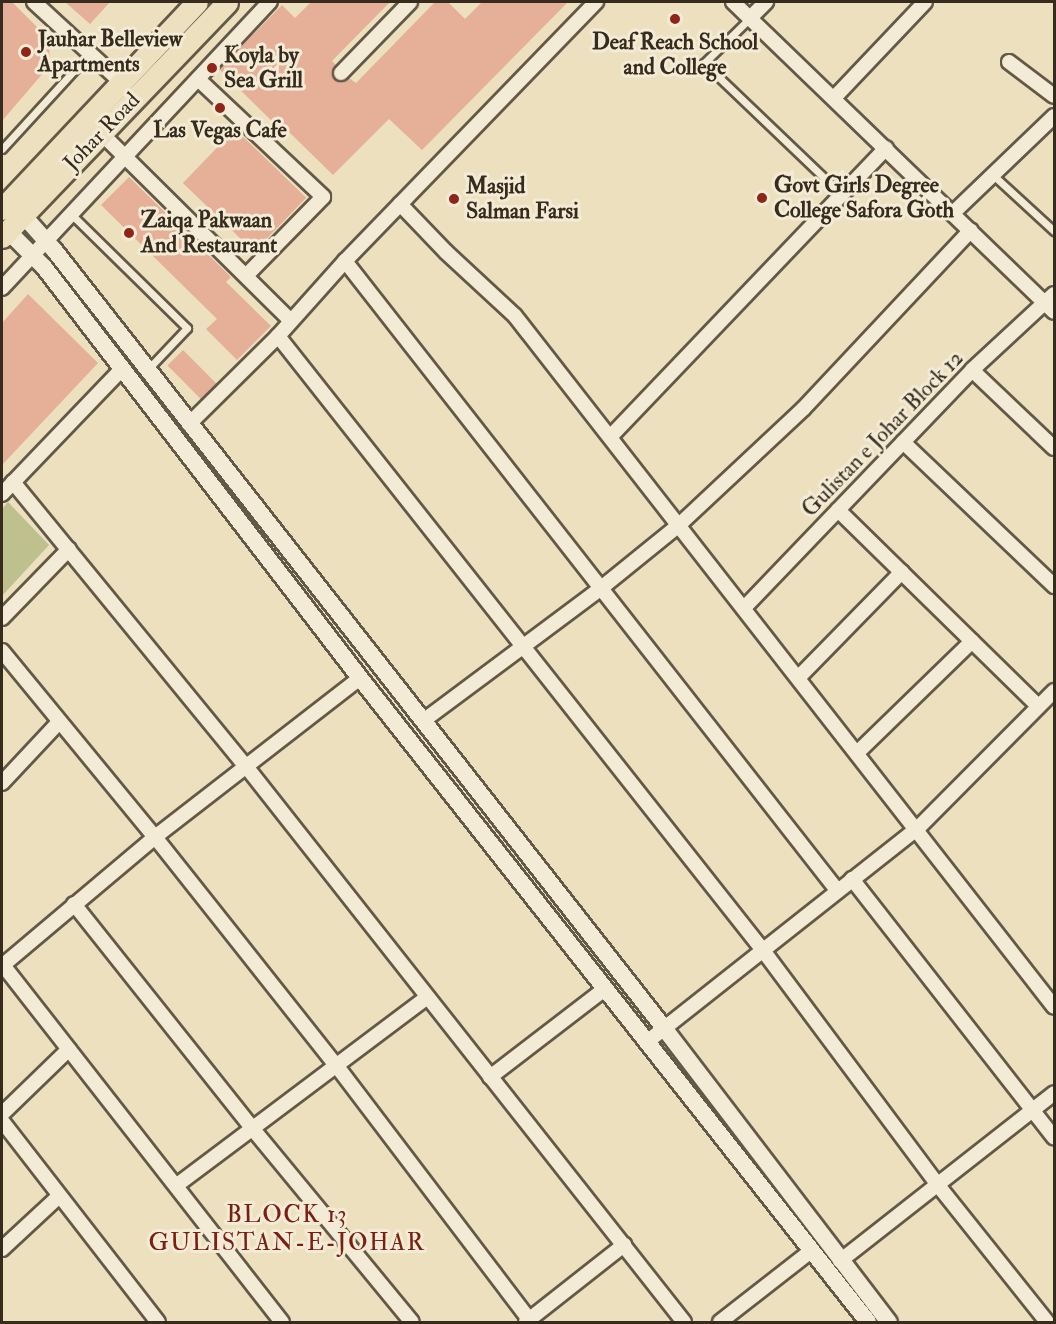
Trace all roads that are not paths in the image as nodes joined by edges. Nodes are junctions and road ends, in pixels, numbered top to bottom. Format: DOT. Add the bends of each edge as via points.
graph roads {
  1 [pos="34,2"];
  2 [pos="197,2"];
  3 [pos="227,2"];
  4 [pos="270,2"];
  5 [pos="410,2"];
  6 [pos="596,2"];
  7 [pos="733,2"];
  8 [pos="766,2"];
  9 [pos="925,2"];
  10 [pos="750,18"];
  11 [pos="90,53"];
  12 [pos="1009,62"];
  13 [pos="341,73"];
  14 [pos="198,79"];
  15 [pos="121,82"];
  16 [pos="1054,96"];
  17 [pos="834,98"];
  18 [pos="1054,116"];
  19 [pos="101,133"];
  20 [pos="886,148"];
  21 [pos="2,149"];
  22 [pos="124,159"];
  23 [pos="993,175"];
  24 [pos="842,195"];
  25 [pos="400,204"];
  26 [pos="2,209"];
  27 [pos="70,212"];
  28 [pos="953,213"];
  29 [pos="23,215"];
  30 [pos="971,230"];
  31 [pos="1054,231"];
  32 [pos="5,234"];
  33 [pos="46,240"];
  34 [pos="32,255"];
  35 [pos="345,261"];
  36 [pos="246,276"];
  37 [pos="2,288"];
  38 [pos="1052,303"];
  39 [pos="290,320"];
  40 [pos="278,336"];
  41 [pos="122,369"];
  42 [pos="147,370"];
  43 [pos="972,370"];
  44 [pos="189,424"];
  45 [pos="611,436"];
  46 [pos="903,442"];
  47 [pos="1054,448"];
  48 [pos="13,482"];
  49 [pos="2,494"];
  50 [pos="838,510"];
  51 [pos="679,525"];
  52 [pos="69,549"];
  53 [pos="902,572"];
  54 [pos="1054,586"];
  55 [pos="600,589"];
  56 [pos="745,608"];
  57 [pos="2,618"];
  58 [pos="972,641"];
  59 [pos="522,645"];
  60 [pos="2,651"];
  61 [pos="799,677"];
  62 [pos="360,678"];
  63 [pos="1054,691"];
  64 [pos="1038,706"];
  65 [pos="423,721"];
  66 [pos="59,722"];
  67 [pos="858,752"];
  68 [pos="245,765"];
  69 [pos="468,780"];
  70 [pos="2,783"];
  71 [pos="451,793"];
  72 [pos="918,828"];
  73 [pos="154,837"];
  74 [pos="852,879"];
  75 [pos="837,890"];
  76 [pos="74,904"];
  77 [pos="762,949"];
  78 [pos="2,966"];
  79 [pos="606,988"];
  80 [pos="427,997"];
  81 [pos="1054,1007"];
  82 [pos="664,1028"];
  83 [pos="647,1042"];
  84 [pos="69,1049"];
  85 [pos="336,1065"];
  86 [pos="490,1077"];
  87 [pos="1054,1093"];
  88 [pos="1032,1109"];
  89 [pos="2,1114"];
  90 [pos="2,1121"];
  91 [pos="252,1128"];
  92 [pos="1054,1138"];
  93 [pos="938,1184"];
  94 [pos="177,1185"];
  95 [pos="58,1197"];
  96 [pos="624,1245"];
  97 [pos="2,1250"];
  98 [pos="812,1250"];
  99 [pos="840,1261"];
  100 [pos="529,1322"];
  101 [pos="158,1323"];
  102 [pos="282,1323"];
  103 [pos="412,1323"];
  104 [pos="684,1323"];
  105 [pos="720,1323"];
  106 [pos="868,1323"];
  107 [pos="889,1323"];
  108 [pos="1047,1323"];
  1 -- 11 [label="street"];
  2 -- 15 [label="main road, Johar Road"];
  3 -- 19 [label="main road, Johar Road"];
  4 -- 14 [label="street"];
  5 -- 13 [label="street"];
  6 -- 25 [label="street"];
  7 -- 10 [label="street"];
  8 -- 10 [label="street"];
  9 -- 17 [label="street"];
  10 -- 17 [label="street"];
  10 -- 24 [label="lane" via="704,63"];
  11 -- 15 [label="street"];
  11 -- 21 [label="lane"];
  12 -- 16 [label="street"];
  14 -- 22 [label="street"];
  14 -- 36 [label="street" via="323,197"];
  15 -- 26 [label="main road, Johar Road"];
  17 -- 20 [label="street"];
  18 -- 23 [label="street"];
  19 -- 22 [label="street"];
  19 -- 29 [label="main road, Johar Road"];
  20 -- 24 [label="street"];
  20 -- 28 [label="street"];
  22 -- 27 [label="street"];
  22 -- 36 [label="street"];
  23 -- 28 [label="street"];
  23 -- 31 [label="lane"];
  24 -- 45 [label="street"];
  25 -- 35 [label="street"];
  25 -- 45 [label="street" via="515,316"];
  27 -- 33 [label="street"];
  27 -- 42 [label="lane" via="187,328"];
  28 -- 30 [label="street"];
  29 -- 32 [label="main road, Johar Road"];
  29 -- 33 [label="street"];
  30 -- 38 [label="street"];
  30 -- 51 [label="street" via="803,409"];
  32 -- 34 [label="street"];
  33 -- 34 [label="street"];
  33 -- 42 [label="street"];
  34 -- 37 [label="street"];
  34 -- 41 [label="street"];
  35 -- 39 [label="street"];
  35 -- 55 [label="street"];
  36 -- 39 [label="street"];
  38 -- 43 [label="street, Gulistan e Johar Block 12"];
  39 -- 40 [label="street"];
  40 -- 44 [label="street"];
  40 -- 59 [label="street"];
  41 -- 48 [label="street"];
  41 -- 62 [label="street"];
  42 -- 44 [label="street"];
  43 -- 46 [label="street, Gulistan e Johar Block 12"];
  43 -- 47 [label="street"];
  44 -- 65 [label="street"];
  45 -- 51 [label="street"];
  46 -- 50 [label="street, Gulistan e Johar Block 12"];
  46 -- 54 [label="street"];
  48 -- 49 [label="street"];
  48 -- 52 [label="street"];
  50 -- 53 [label="street"];
  50 -- 56 [label="street, Gulistan e Johar Block 12"];
  51 -- 55 [label="street"];
  51 -- 56 [label="street"];
  52 -- 57 [label="street"];
  52 -- 68 [label="street"];
  53 -- 58 [label="street"];
  53 -- 61 [label="street"];
  55 -- 59 [label="street"];
  55 -- 75 [label="street"];
  56 -- 61 [label="street"];
  58 -- 64 [label="street"];
  58 -- 67 [label="street"];
  59 -- 65 [label="street"];
  59 -- 77 [label="street"];
  60 -- 66 [label="street"];
  61 -- 67 [label="street"];
  62 -- 68 [label="street"];
  62 -- 71 [label="street"];
  63 -- 64 [label="street"];
  64 -- 72 [label="street"];
  65 -- 69 [label="street"];
  66 -- 70 [label="street"];
  66 -- 73 [label="street"];
  67 -- 72 [label="street"];
  68 -- 73 [label="street"];
  68 -- 80 [label="street"];
  69 -- 71 [label="street"];
  69 -- 82 [label="street"];
  71 -- 79 [label="street"];
  72 -- 74 [label="street"];
  72 -- 81 [label="street"];
  73 -- 76 [label="street"];
  73 -- 85 [label="street"];
  74 -- 75 [label="street"];
  74 -- 88 [label="street"];
  75 -- 77 [label="street"];
  76 -- 78 [label="street"];
  76 -- 91 [label="street"];
  77 -- 82 [label="street"];
  77 -- 93 [label="street"];
  78 -- 84 [label="street"];
  79 -- 83 [label="street"];
  79 -- 86 [label="street"];
  80 -- 85 [label="street"];
  80 -- 86 [label="street"];
  82 -- 83 [label="street"];
  82 -- 99 [label="street"];
  83 -- 98 [label="street"];
  84 -- 89 [label="street"];
  84 -- 94 [label="street"];
  85 -- 91 [label="street"];
  85 -- 100 [label="street"];
  86 -- 96 [label="street"];
  87 -- 88 [label="street"];
  88 -- 92 [label="street"];
  88 -- 93 [label="street"];
  90 -- 95 [label="street"];
  91 -- 94 [label="street"];
  91 -- 103 [label="street"];
  93 -- 99 [label="street"];
  93 -- 108 [label="street"];
  94 -- 102 [label="street"];
  95 -- 97 [label="street"];
  95 -- 101 [label="street"];
  96 -- 100 [label="street"];
  96 -- 104 [label="street"];
  98 -- 105 [label="street"];
  98 -- 106 [label="street"];
  99 -- 107 [label="street"];
}
